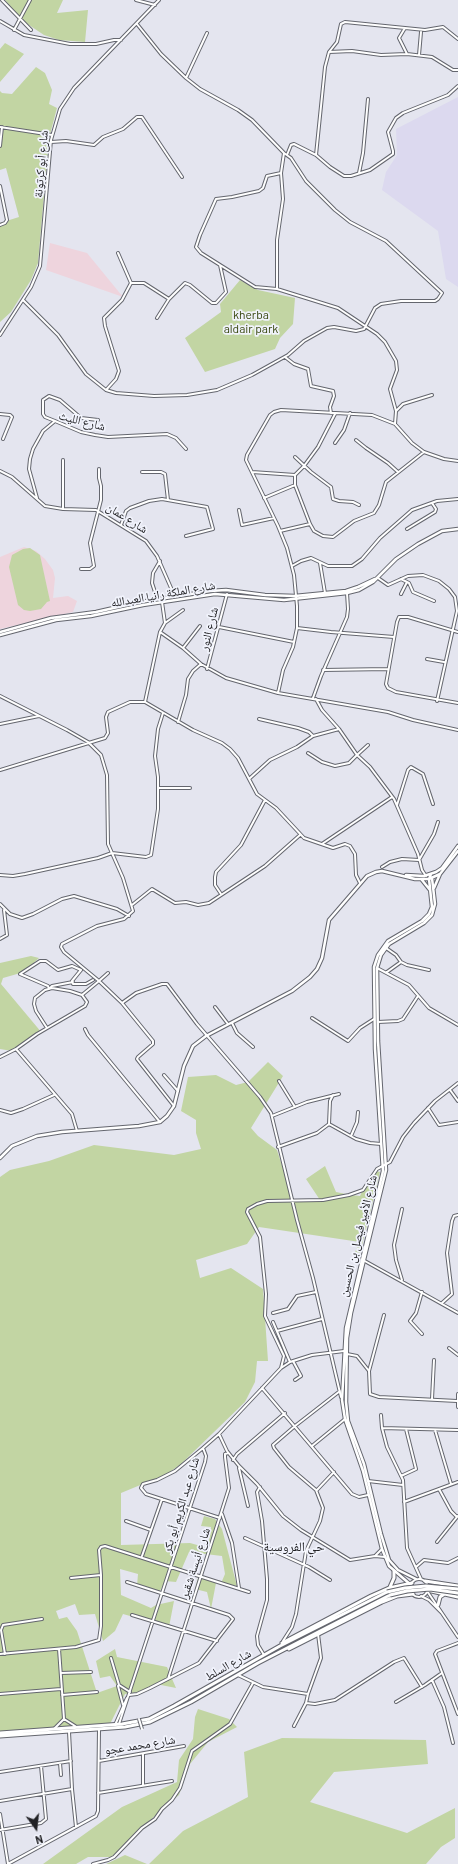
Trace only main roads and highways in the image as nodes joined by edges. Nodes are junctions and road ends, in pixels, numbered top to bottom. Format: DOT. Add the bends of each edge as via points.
graph roads {
  1 [pos="458,529"];
  2 [pos="376,578"];
  3 [pos="296,598"];
  4 [pos="0,632"];
  5 [pos="0,635"];
  6 [pos="458,846"];
  7 [pos="458,850"];
  8 [pos="440,874"];
  9 [pos="402,875"];
  10 [pos="431,877"];
  11 [pos="422,879"];
  12 [pos="432,890"];
  13 [pos="376,1020"];
  14 [pos="0,1158"];
  15 [pos="384,1164"];
  16 [pos="363,1260"];
  17 [pos="345,1359"];
  18 [pos="394,1571"];
  19 [pos="416,1580"];
  20 [pos="423,1580"];
  21 [pos="410,1584"];
  22 [pos="458,1586"];
  23 [pos="389,1588"];
  24 [pos="458,1589"];
  25 [pos="427,1591"];
  26 [pos="446,1593"];
  27 [pos="458,1593"];
  28 [pos="413,1594"];
  29 [pos="458,1597"];
  30 [pos="438,1605"];
  31 [pos="319,1633"];
  32 [pos="266,1654"];
  33 [pos="0,1733"];
  34 [pos="0,1736"];
  1 -- 2 [label="main road, شارع الملكة رانيا العبدالله" via="442,531 418,544 396,559"];
  2 -- 3 [label="main road, شارع الملكة رانيا العبدالله" via="354,589"];
  2 -- 3 [label="main road, شارع الملكة رانيا العبدالله" via="363,588 346,593"];
  3 -- 4 [label="main road, شارع الملكة رانيا العبدالله" via="220,590 51,618"];
  3 -- 5 [label="main road, شارع الملكة رانيا العبدالله" via="268,599 227,594 198,596 92,616 56,620"];
  6 -- 10 [label="main road" via="442,868"];
  7 -- 8 [label="main road"];
  8 -- 10 [label="main road"];
  8 -- 12 [label="main road"];
  9 -- 10 [label="main road"];
  9 -- 11 [label="main road"];
  9 -- 14 [label="main road" via="378,871 367,876 329,920 324,954 315,971 292,992 196,1043 181,1075 174,1106 160,1122 55,1132 12,1146"];
  10 -- 11 [label="main road"];
  10 -- 12 [label="main road, شارع الأمير فيصل بن الحسين"];
  11 -- 12 [label="main road"];
  12 -- 13 [label="main road, شارع الأمير فيصل بن الحسين" via="432,907 428,915 393,937 378,955 374,972"];
  12 -- 13 [label="main road, شارع الأمير فيصل بن الحسين" via="435,908 430,918 395,939 380,958 377,968"];
  13 -- 15 [label="main road, شارع الأمير فيصل بن الحسين"];
  13 -- 15 [label="main road, شارع الأمير فيصل بن الحسين" via="375,1049"];
  15 -- 16 [label="main road, شارع الأمير فيصل بن الحسين" via="384,1181"];
  16 -- 17 [label="main road, شارع الأمير فيصل بن الحسين" via="349,1325"];
  16 -- 17 [label="main road, شارع الأمير فيصل بن الحسين" via="346,1328"];
  17 -- 18 [label="main road, شارع الأمير فيصل بن الحسين" via="342,1400 345,1419 365,1480 382,1549"];
  17 -- 19 [label="main road, شارع الأمير فيصل بن الحسين" via="347,1416 389,1560 398,1570"];
  18 -- 21 [label="main road, شارع الأمير فيصل بن الحسين"];
  18 -- 23 [label="main road" via="394,1581"];
  20 -- 22 [label="main road"];
  21 -- 23 [label="main road"];
  23 -- 32 [label="main road" via="283,1642"];
  24 -- 32 [label="main road, شارع السلط, bridge" via="429,1586 394,1590"];
  25 -- 26 [label="main road"];
  26 -- 29 [label="main road"];
  26 -- 30 [label="main road" via="440,1597"];
  27 -- 31 [label="main road, bridge" via="435,1589 397,1593 370,1604"];
  28 -- 31 [label="main road" via="397,1596 382,1602"];
  31 -- 34 [label="main road, شارع السلط" via="150,1722 99,1730"];
  32 -- 33 [label="main road, شارع السلط" via="158,1715 137,1722"];
}
